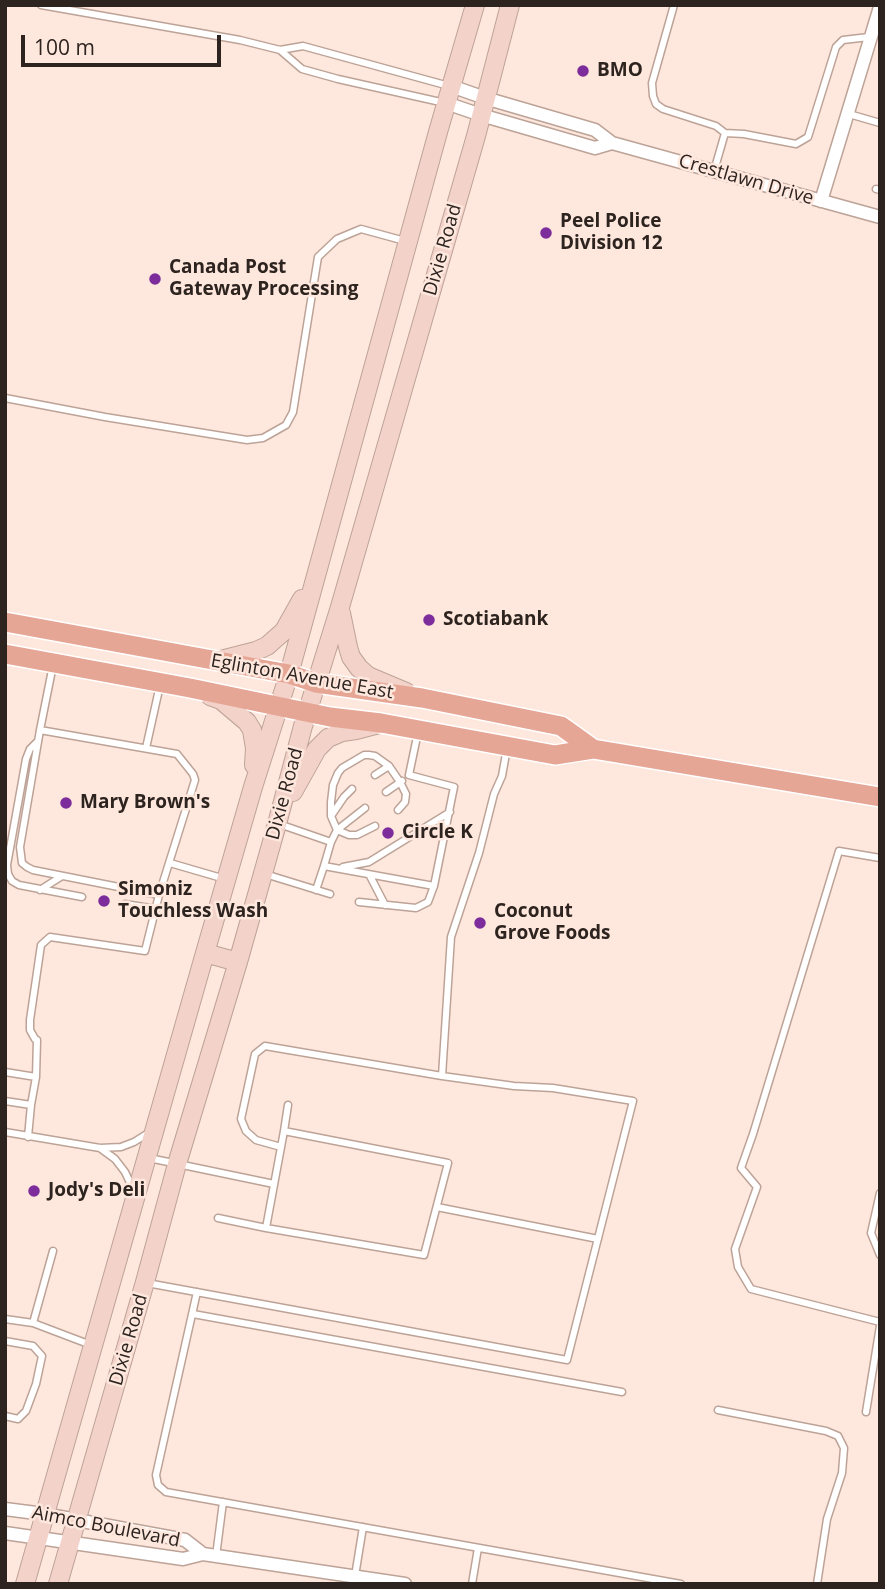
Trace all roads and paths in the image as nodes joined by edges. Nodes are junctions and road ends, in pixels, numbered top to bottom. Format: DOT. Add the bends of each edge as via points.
graph roads {
  1 [pos="41,5"];
  2 [pos="475,5"];
  3 [pos="510,5"];
  4 [pos="674,5"];
  5 [pos="880,7"];
  6 [pos="872,45"];
  7 [pos="280,50"];
  8 [pos="449,95"];
  9 [pos="483,107"];
  10 [pos="847,113"];
  11 [pos="880,122"];
  12 [pos="725,132"];
  13 [pos="714,171"];
  14 [pos="821,201"];
  15 [pos="880,217"];
  16 [pos="407,241"];
  17 [pos="5,398"];
  18 [pos="317,572"];
  19 [pos="340,607"];
  20 [pos="5,622"];
  21 [pos="5,654"];
  22 [pos="215,661"];
  23 [pos="53,664"];
  24 [pos="289,674"];
  25 [pos="160,683"];
  26 [pos="316,683"];
  27 [pos="190,688"];
  28 [pos="422,698"];
  29 [pos="279,707"];
  30 [pos="307,712"];
  31 [pos="382,723"];
  32 [pos="40,730"];
  33 [pos="419,730"];
  34 [pos="38,741"];
  35 [pos="508,746"];
  36 [pos="146,748"];
  37 [pos="593,749"];
  38 [pos="389,766"];
  39 [pos="375,775"];
  40 [pos="409,775"];
  41 [pos="400,782"];
  42 [pos="253,787"];
  43 [pos="352,789"];
  44 [pos="386,792"];
  45 [pos="880,796"];
  46 [pos="365,808"];
  47 [pos="398,810"];
  48 [pos="450,812"];
  49 [pos="331,816"];
  50 [pos="277,824"];
  51 [pos="374,826"];
  52 [pos="337,830"];
  53 [pos="331,842"];
  54 [pos="880,858"];
  55 [pos="170,863"];
  56 [pos="324,866"];
  57 [pos="338,868"];
  58 [pos="263,874"];
  59 [pos="63,875"];
  60 [pos="370,876"];
  61 [pos="227,880"];
  62 [pos="434,886"];
  63 [pos="40,890"];
  64 [pos="316,890"];
  65 [pos="330,894"];
  66 [pos="159,895"];
  67 [pos="82,897"];
  68 [pos="359,902"];
  69 [pos="125,904"];
  70 [pos="385,905"];
  71 [pos="156,909"];
  72 [pos="205,953"];
  73 [pos="238,962"];
  74 [pos="296,1050"];
  75 [pos="295,1062"];
  76 [pos="5,1072"];
  77 [pos="442,1076"];
  78 [pos="36,1077"];
  79 [pos="5,1101"];
  80 [pos="31,1105"];
  81 [pos="288,1105"];
  82 [pos="154,1130"];
  83 [pos="284,1131"];
  84 [pos="5,1132"];
  85 [pos="28,1137"];
  86 [pos="281,1147"];
  87 [pos="100,1148"];
  88 [pos="146,1157"];
  89 [pos="177,1164"];
  90 [pos="274,1184"];
  91 [pos="880,1193"];
  92 [pos="136,1195"];
  93 [pos="437,1207"];
  94 [pos="218,1218"];
  95 [pos="266,1228"];
  96 [pos="598,1239"];
  97 [pos="53,1251"];
  98 [pos="880,1255"];
  99 [pos="113,1276"];
  100 [pos="145,1282"];
  101 [pos="197,1292"];
  102 [pos="192,1314"];
  103 [pos="5,1319"];
  104 [pos="33,1323"];
  105 [pos="880,1324"];
  106 [pos="5,1341"];
  107 [pos="93,1346"];
  108 [pos="622,1392"];
  109 [pos="718,1410"];
  110 [pos="866,1412"];
  111 [pos="5,1416"];
  112 [pos="223,1502"];
  113 [pos="5,1509"];
  114 [pos="44,1514"];
  115 [pos="77,1520"];
  116 [pos="363,1527"];
  117 [pos="5,1532"];
  118 [pos="38,1537"];
  119 [pos="70,1543"];
  120 [pos="478,1548"];
  121 [pos="209,1555"];
  122 [pos="355,1576"];
  123 [pos="25,1584"];
  124 [pos="58,1584"];
  125 [pos="405,1584"];
  126 [pos="472,1584"];
  127 [pos="681,1584"];
  128 [pos="817,1584"];
  1 -- 7 [label="lane"];
  2 -- 8 [label="main road, Dixie Road"];
  3 -- 9 [label="main road, Dixie Road"];
  4 -- 12 [label="lane" via="652,83 656,104"];
  5 -- 6 [label="street"];
  6 -- 10 [label="street"];
  6 -- 12 [label="lane" via="843,40 836,47 808,137 796,144"];
  7 -- 8 [label="lane" via="302,69"];
  7 -- 8 [label="lane" via="303,46 431,79"];
  8 -- 9 [label="street, Crestlawn Drive"];
  8 -- 16 [label="main road, Dixie Road"];
  9 -- 13 [label="street, Crestlawn Drive" via="595,148 612,143"];
  9 -- 19 [label="main road, Dixie Road"];
  10 -- 11 [label="lane"];
  10 -- 14 [label="street"];
  12 -- 13 [label="lane"];
  13 -- 14 [label="street, Crestlawn Drive"];
  14 -- 15 [label="street, Crestlawn Drive"];
  16 -- 17 [label="lane" via="361,229 337,239 318,257 293,412 286,425 263,438 247,440"];
  16 -- 18 [label="main road, Dixie Road"];
  18 -- 22 [label="main road" via="284,631 267,646"];
  18 -- 24 [label="main road, Dixie Road"];
  19 -- 26 [label="main road, Dixie Road"];
  19 -- 28 [label="main road" via="351,657 359,668"];
  20 -- 22 [label="main road, Eglinton Avenue East"];
  21 -- 23 [label="main road, Eglinton Avenue East"];
  22 -- 24 [label="main road, Eglinton Avenue East"];
  23 -- 25 [label="main road, Eglinton Avenue East"];
  23 -- 32 [label="lane"];
  24 -- 26 [label="main road, Eglinton Avenue East"];
  24 -- 29 [label="main road, Dixie Road"];
  25 -- 27 [label="main road, Eglinton Avenue East"];
  25 -- 36 [label="lane"];
  26 -- 28 [label="main road, Eglinton Avenue East"];
  26 -- 30 [label="main road, Dixie Road"];
  27 -- 29 [label="main road, Eglinton Avenue East"];
  27 -- 42 [label="main road" via="221,700 247,722 255,748"];
  28 -- 37 [label="main road, Eglinton Avenue East" via="561,726"];
  29 -- 30 [label="main road, Eglinton Avenue East"];
  29 -- 42 [label="main road, Dixie Road"];
  30 -- 31 [label="main road, Eglinton Avenue East"];
  30 -- 50 [label="main road, Dixie Road"];
  31 -- 33 [label="main road, Eglinton Avenue East"];
  31 -- 50 [label="main road" via="328,738 317,749"];
  32 -- 34 [label="lane"];
  32 -- 36 [label="lane"];
  33 -- 35 [label="main road, Eglinton Avenue East"];
  33 -- 40 [label="lane"];
  34 -- 59 [label="lane" via="20,859 30,869"];
  34 -- 63 [label="lane" via="26,759 7,869 16,884"];
  35 -- 37 [label="main road, Eglinton Avenue East" via="555,755"];
  35 -- 77 [label="lane" via="452,937"];
  36 -- 55 [label="lane" via="177,754 195,780"];
  37 -- 45 [label="main road, Eglinton Avenue East"];
  38 -- 39 [label="lane"];
  38 -- 41 [label="lane"];
  38 -- 49 [label="lane" via="375,756 364,755 342,768 333,785"];
  40 -- 41 [label="lane"];
  40 -- 48 [label="lane" via="454,787"];
  41 -- 44 [label="lane"];
  41 -- 47 [label="lane" via="405,802"];
  42 -- 61 [label="main road, Dixie Road"];
  43 -- 49 [label="lane"];
  46 -- 52 [label="lane"];
  48 -- 57 [label="lane" via="369,862"];
  48 -- 62 [label="lane"];
  49 -- 52 [label="lane"];
  50 -- 53 [label="lane"];
  50 -- 58 [label="main road, Dixie Road"];
  51 -- 52 [label="lane" via="357,835"];
  52 -- 53 [label="lane"];
  53 -- 56 [label="lane"];
  54 -- 105 [label="lane" via="839,851 741,1168 757,1187 734,1249 751,1289"];
  55 -- 61 [label="lane"];
  55 -- 66 [label="lane"];
  56 -- 57 [label="lane"];
  56 -- 64 [label="lane"];
  57 -- 60 [label="lane"];
  58 -- 64 [label="lane"];
  58 -- 73 [label="main road, Dixie Road"];
  59 -- 63 [label="lane"];
  59 -- 66 [label="lane"];
  60 -- 62 [label="lane"];
  60 -- 70 [label="lane"];
  61 -- 72 [label="main road, Dixie Road"];
  62 -- 70 [label="lane" via="424,906"];
  63 -- 67 [label="lane"];
  64 -- 65 [label="lane"];
  66 -- 71 [label="lane"];
  68 -- 70 [label="lane"];
  69 -- 71 [label="lane"];
  71 -- 78 [label="lane" via="145,951 50,937 41,946 30,1020 37,1040"];
  72 -- 73 [label="main road"];
  72 -- 82 [label="main road, Dixie Road"];
  73 -- 89 [label="main road, Dixie Road"];
  74 -- 75 [label="lane"];
  74 -- 77 [label="lane"];
  74 -- 86 [label="lane" via="265,1046 255,1054 241,1119 256,1140"];
  76 -- 78 [label="lane"];
  77 -- 96 [label="lane" via="633,1101"];
  78 -- 80 [label="lane"];
  79 -- 80 [label="lane"];
  80 -- 85 [label="lane"];
  81 -- 83 [label="lane"];
  82 -- 87 [label="lane" via="121,1147"];
  82 -- 88 [label="main road, Dixie Road"];
  83 -- 86 [label="lane"];
  83 -- 93 [label="lane" via="448,1163"];
  84 -- 85 [label="lane"];
  85 -- 87 [label="lane"];
  86 -- 90 [label="lane"];
  87 -- 92 [label="lane" via="125,1172"];
  88 -- 89 [label="lane"];
  88 -- 92 [label="main road, Dixie Road"];
  89 -- 90 [label="lane"];
  89 -- 100 [label="main road, Dixie Road"];
  90 -- 95 [label="lane"];
  91 -- 98 [label="lane" via="871,1233"];
  92 -- 99 [label="main road, Dixie Road"];
  93 -- 95 [label="lane" via="424,1255"];
  93 -- 96 [label="lane"];
  94 -- 95 [label="lane"];
  96 -- 101 [label="lane" via="567,1360"];
  97 -- 104 [label="lane"];
  99 -- 100 [label="main road"];
  99 -- 107 [label="main road, Dixie Road"];
  100 -- 101 [label="lane"];
  100 -- 115 [label="main road, Dixie Road"];
  101 -- 102 [label="lane"];
  102 -- 108 [label="lane"];
  102 -- 112 [label="lane" via="156,1475 166,1492"];
  103 -- 104 [label="lane"];
  104 -- 107 [label="lane"];
  105 -- 110 [label="lane"];
  106 -- 111 [label="lane" via="33,1346 42,1356 26,1411 18,1419"];
  107 -- 114 [label="main road, Dixie Road"];
  109 -- 128 [label="lane" via="838,1436 844,1448 842,1474 827,1519"];
  112 -- 116 [label="lane"];
  112 -- 121 [label="lane"];
  113 -- 114 [label="street, Aimco Boulevard"];
  114 -- 115 [label="street, Aimco Boulevard"];
  114 -- 118 [label="main road, Dixie Road"];
  115 -- 119 [label="main road, Dixie Road"];
  115 -- 121 [label="street, Aimco Boulevard" via="185,1541"];
  116 -- 120 [label="lane"];
  116 -- 122 [label="lane"];
  117 -- 118 [label="street, Aimco Boulevard"];
  118 -- 119 [label="street, Aimco Boulevard"];
  118 -- 123 [label="main road, Dixie Road"];
  119 -- 121 [label="street, Aimco Boulevard" via="183,1559"];
  119 -- 124 [label="main road, Dixie Road"];
  120 -- 126 [label="lane"];
  120 -- 127 [label="lane"];
  121 -- 122 [label="street, Aimco Boulevard"];
  122 -- 125 [label="street, Aimco Boulevard"];
}
